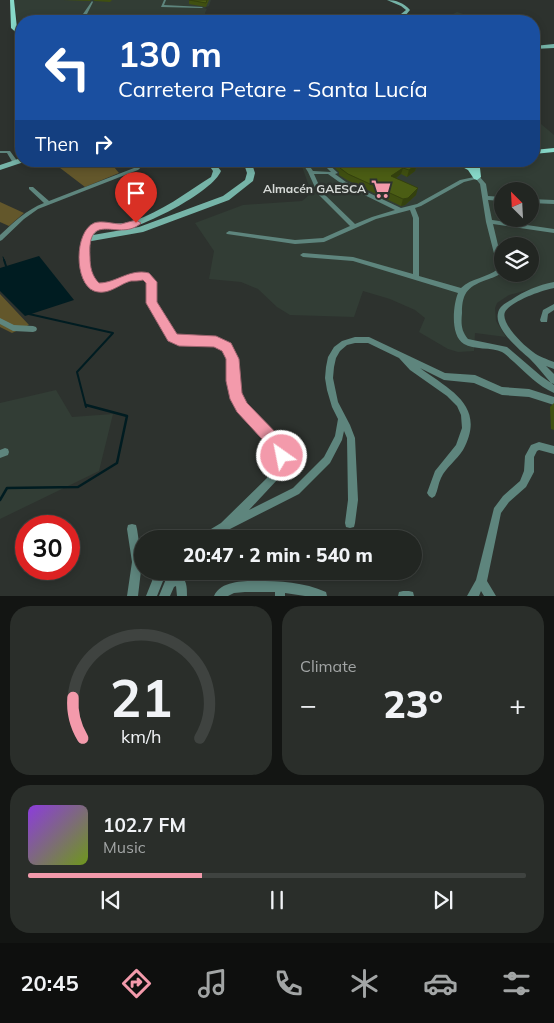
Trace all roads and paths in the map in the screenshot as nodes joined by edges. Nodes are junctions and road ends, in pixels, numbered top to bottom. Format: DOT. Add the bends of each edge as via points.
graph roads {
  1 [pos="12,0"];
  2 [pos="165,0"];
  3 [pos="189,0"];
  4 [pos="389,0"];
  5 [pos="92,2"];
  6 [pos="186,7"];
  7 [pos="202,8"];
  8 [pos="86,15"];
  9 [pos="403,15"];
  10 [pos="15,29"];
  11 [pos="554,46"];
  12 [pos="540,47"];
  13 [pos="554,150"];
  14 [pos="540,151"];
  15 [pos="0,152"];
  16 [pos="15,158"];
  17 [pos="15,162"];
  18 [pos="138,167"];
  19 [pos="214,167"];
  20 [pos="249,167"];
  21 [pos="307,167"];
  22 [pos="328,167"];
  23 [pos="469,167"];
  24 [pos="476,167"];
  25 [pos="0,168"];
  26 [pos="311,172"];
  27 [pos="477,177"];
  28 [pos="346,184"];
  29 [pos="31,188"];
  30 [pos="485,198"];
  31 [pos="494,199"];
  32 [pos="539,201"];
  33 [pos="554,202"];
  34 [pos="48,203"];
  35 [pos="412,208"];
  36 [pos="399,210"];
  37 [pos="489,222"];
  38 [pos="355,227"];
  39 [pos="554,231"];
  40 [pos="230,234"];
  41 [pos="0,239"];
  42 [pos="86,239"];
  43 [pos="303,255"];
  44 [pos="416,278"];
  45 [pos="554,285"];
  46 [pos="461,291"];
  47 [pos="554,307"];
  48 [pos="0,320"];
  49 [pos="544,320"];
  50 [pos="34,329"];
  51 [pos="531,355"];
  52 [pos="402,356"];
  53 [pos="554,366"];
  54 [pos="554,380"];
  55 [pos="554,389"];
  56 [pos="554,401"];
  57 [pos="342,418"];
  58 [pos="554,450"];
  59 [pos="432,493"];
  60 [pos="350,523"];
  61 [pos="226,527"];
  62 [pos="132,529"];
  63 [pos="221,530"];
  64 [pos="158,580"];
  65 [pos="481,582"];
  66 [pos="280,592"];
  67 [pos="132,596"];
  68 [pos="151,596"];
  69 [pos="164,596"];
  70 [pos="182,596"];
  71 [pos="219,596"];
  72 [pos="322,596"];
  73 [pos="403,596"];
  74 [pos="409,596"];
  75 [pos="472,596"];
  76 [pos="491,596"];
  1 -- 10 [label="main road"];
  2 -- 6 [label="street" via="162,6"];
  3 -- 6 [label="street"];
  4 -- 9 [label="street" via="408,10"];
  5 -- 8 [label="street"];
  6 -- 7 [label="street"];
  11 -- 12 [label="street"];
  13 -- 14 [label="main road"];
  15 -- 16 [label="street" via="8,152"];
  17 -- 25 [label="street"];
  18 -- 34 [label="street"];
  19 -- 42 [label="street" via="217,171 214,178 162,212 124,227 98,225 91,229"];
  20 -- 42 [label="street" via="249,181 226,198 140,230"];
  21 -- 26 [label="street"];
  22 -- 28 [label="street"];
  23 -- 27 [label="main road"];
  24 -- 27 [label="main road"];
  26 -- 28 [label="street" via="329,173"];
  26 -- 38 [label="street" via="320,193"];
  27 -- 30 [label="street"];
  27 -- 35 [label="street" via="462,181"];
  28 -- 36 [label="street"];
  29 -- 34 [label="street"];
  30 -- 31 [label="street"];
  30 -- 37 [label="street"];
  32 -- 33 [label="street"];
  34 -- 41 [label="street" via="29,212"];
  35 -- 36 [label="street"];
  35 -- 44 [label="street" via="416,218"];
  36 -- 38 [label="street"];
  37 -- 39 [label="street"];
  37 -- 46 [label="street" via="501,269 497,274 472,282"];
  38 -- 40 [label="street" via="313,242"];
  42 -- 61 [label="street" via="85,268 96,287 110,287 128,278 145,276 152,282 151,303 172,337 216,342 226,347 232,359 235,395 279,447 282,456 274,477"];
  43 -- 44 [label="street" via="353,258"];
  44 -- 46 [label="street"];
  45 -- 51 [label="street" via="518,298 501,312 500,319 507,331"];
  46 -- 55 [label="street" via="458,303 460,337 476,345 504,350"];
  47 -- 49 [label="street" via="545,312"];
  48 -- 50 [label="street" via="13,328"];
  51 -- 53 [label="street"];
  51 -- 54 [label="street"];
  52 -- 56 [label="street" via="444,376 476,379 502,391 529,393"];
  52 -- 57 [label="street" via="361,339 336,349 329,362 329,383 334,404"];
  52 -- 59 [label="street" via="409,365 451,393 466,414 467,427 461,444 438,475"];
  57 -- 60 [label="street" via="351,438 353,500"];
  57 -- 61 [label="street" via="339,437 327,460 296,491"];
  58 -- 65 [label="street" via="534,448 523,484 497,511"];
  61 -- 63 [label="street"];
  62 -- 67 [label="street" via="137,562"];
  64 -- 68 [label="street"];
  65 -- 75 [label="street"];
  65 -- 76 [label="street"];
  66 -- 71 [label="street" via="236,587"];
  66 -- 72 [label="street" via="314,590"];
  69 -- 70 [label="street" via="170,583 178,580"];
  73 -- 74 [label="street"];
}
